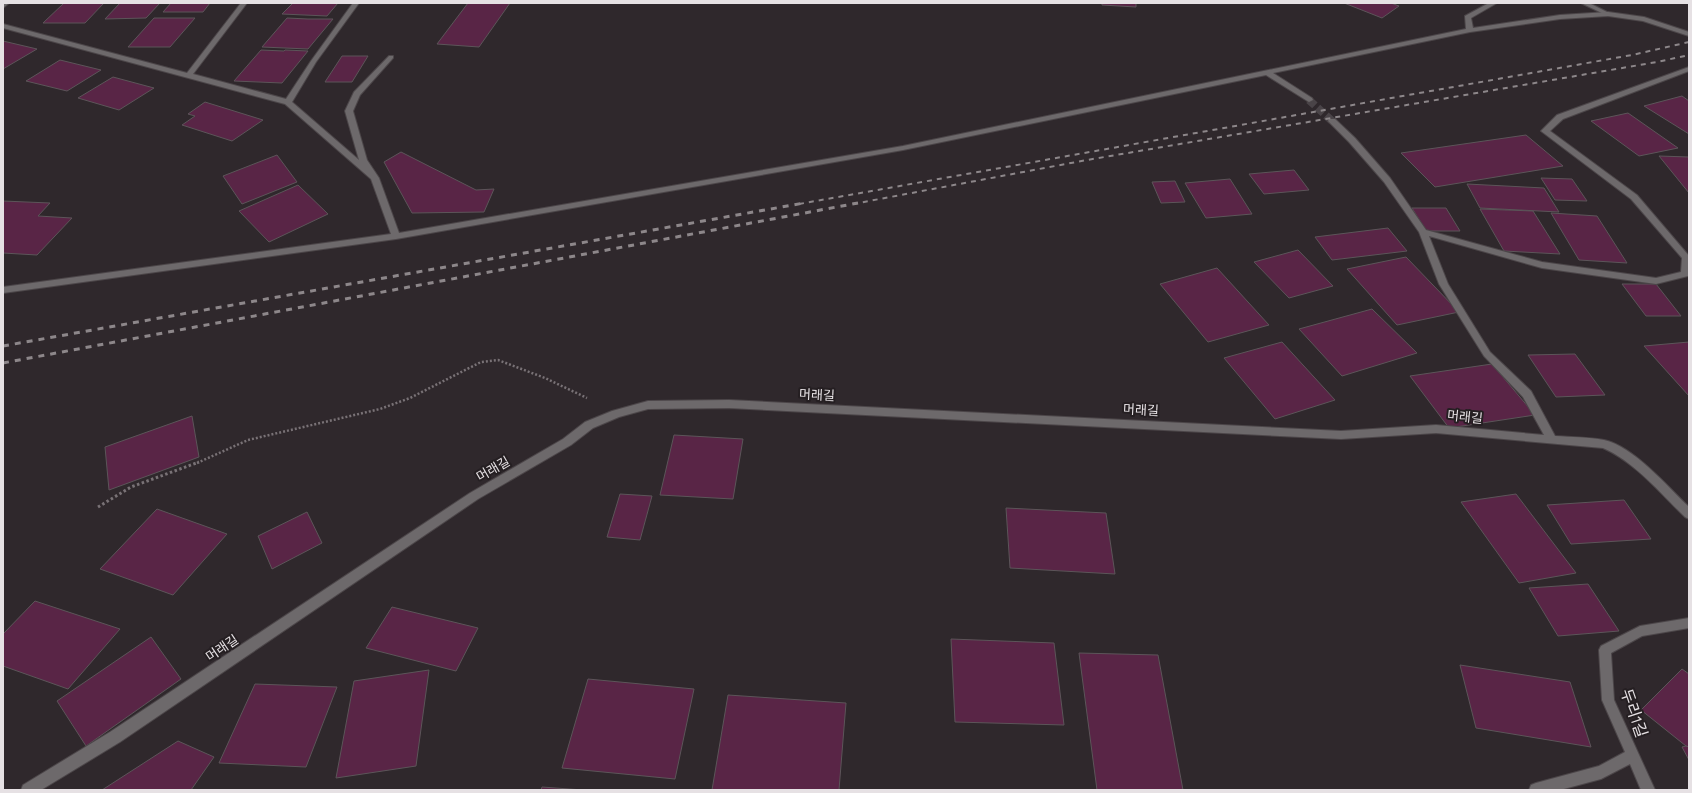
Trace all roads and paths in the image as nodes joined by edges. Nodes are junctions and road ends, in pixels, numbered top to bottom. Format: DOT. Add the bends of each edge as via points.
graph roads {
  1 [pos="6,3"];
  2 [pos="244,3"];
  3 [pos="356,3"];
  4 [pos="1494,3"];
  5 [pos="1584,3"];
  6 [pos="3,6"];
  7 [pos="1608,14"];
  8 [pos="3,26"];
  9 [pos="1470,30"];
  10 [pos="1689,34"];
  11 [pos="391,57"];
  12 [pos="1689,69"];
  13 [pos="1267,72"];
  14 [pos="189,75"];
  15 [pos="1309,100"];
  16 [pos="288,102"];
  17 [pos="1332,121"];
  18 [pos="375,178"];
  19 [pos="1423,232"];
  20 [pos="396,236"];
  21 [pos="3,290"];
  22 [pos="616,414"];
  23 [pos="1552,440"];
  24 [pos="98,507"];
  25 [pos="1689,514"];
  26 [pos="1689,623"];
  27 [pos="1632,756"];
  28 [pos="28,790"];
  29 [pos="1536,790"];
  30 [pos="1648,790"];
  1 -- 6 [label="street"];
  2 -- 14 [label="street"];
  3 -- 16 [label="street" via="313,62"];
  4 -- 9 [label="street" via="1467,17"];
  5 -- 7 [label="street"];
  7 -- 9 [label="street" via="1560,17"];
  7 -- 10 [label="street" via="1644,19"];
  8 -- 14 [label="street"];
  9 -- 13 [label="street"];
  11 -- 18 [label="street" via="357,94 349,111 363,160"];
  12 -- 19 [label="street" via="1560,117 1545,131 1634,197 1686,258 1685,274 1656,281 1542,265"];
  13 -- 15 [label="street"];
  13 -- 20 [label="street" via="903,148"];
  14 -- 16 [label="street"];
  16 -- 18 [label="street"];
  17 -- 19 [label="street" via="1387,180"];
  18 -- 20 [label="street"];
  19 -- 23 [label="street" via="1444,284 1487,354 1527,394"];
  20 -- 21 [label="street"];
  22 -- 23 [label="street, 머래길" via="648,405 729,404 1341,435 1436,429"];
  22 -- 24 [label="path" via="557,383 498,360 481,362 410,398 380,408 248,440 186,468 131,487"];
  22 -- 28 [label="street, 머래길" via="589,425 566,442 474,496 115,737"];
  23 -- 25 [label="street, 머래길" via="1604,444 1620,451"];
  26 -- 27 [label="street, 두리1길" via="1640,631 1605,650 1608,700"];
  27 -- 29 [label="street, 두리1길" via="1601,772"];
  27 -- 30 [label="street, 두리1길"];
}
